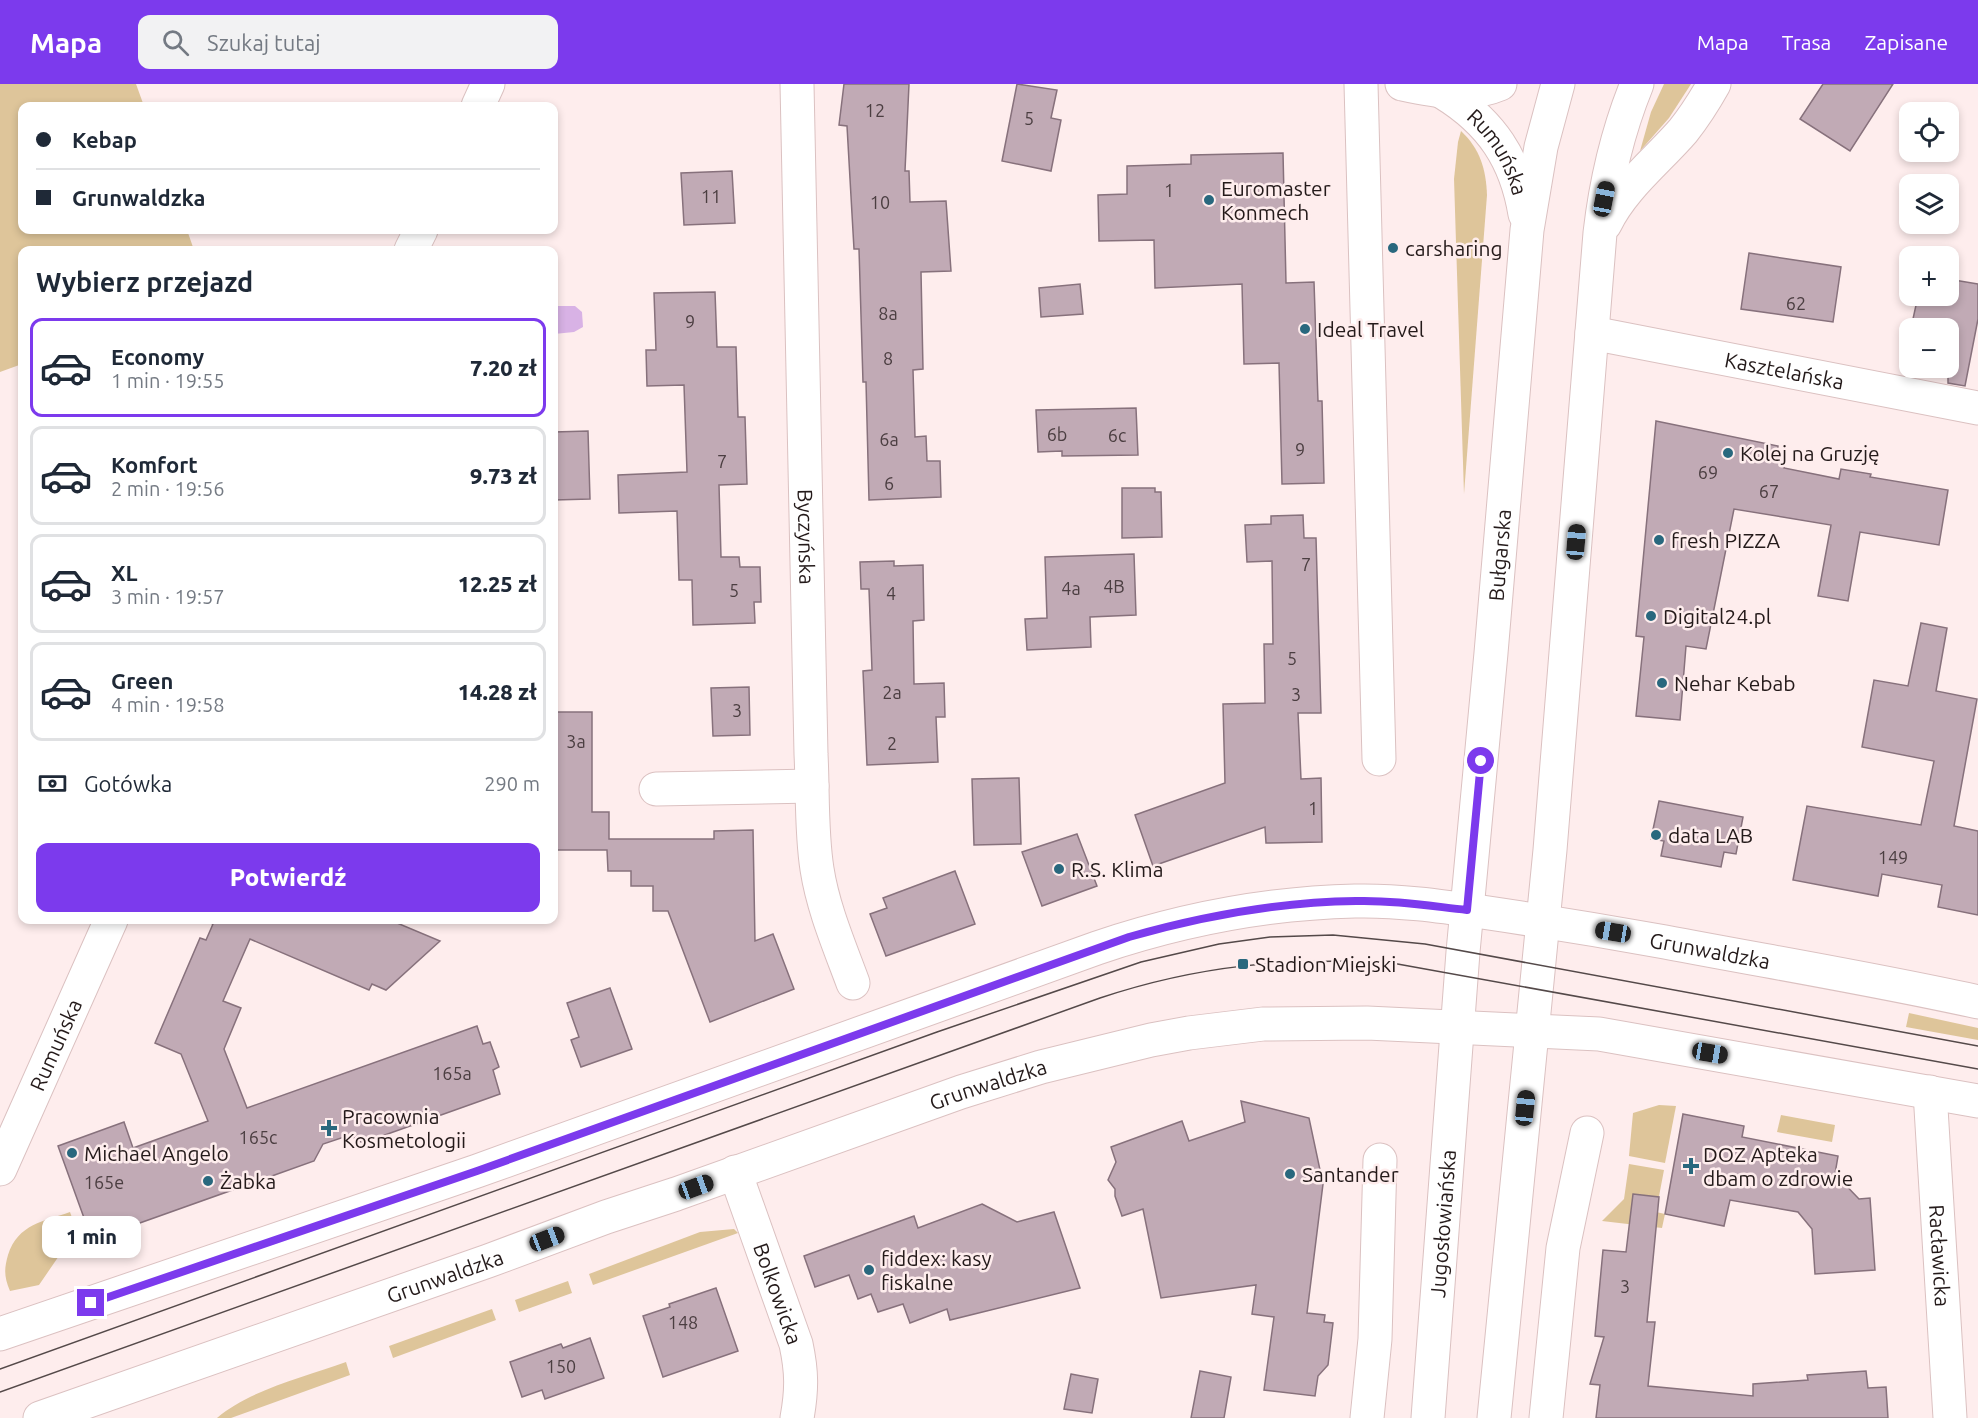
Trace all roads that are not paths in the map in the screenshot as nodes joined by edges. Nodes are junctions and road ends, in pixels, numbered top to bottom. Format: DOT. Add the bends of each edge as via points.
graph roads {
  1 [pos="488,84"];
  2 [pos="797,84"];
  3 [pos="1361,84"];
  4 [pos="1402,84"];
  5 [pos="1500,84"];
  6 [pos="1558,84"];
  7 [pos="1637,84"];
  8 [pos="1714,84"];
  9 [pos="1444,93"];
  10 [pos="480,102"];
  11 [pos="1527,230"];
  12 [pos="1600,233"];
  13 [pos="1592,333"];
  14 [pos="1978,408"];
  15 [pos="1379,759"];
  16 [pos="812,786"];
  17 [pos="656,789"];
  18 [pos="1467,910"];
  19 [pos="1544,921"];
  20 [pos="109,924"];
  21 [pos="853,982"];
  22 [pos="1978,1002"];
  23 [pos="1456,1029"];
  24 [pos="1533,1031"];
  25 [pos="1930,1092"];
  26 [pos="1978,1101"];
  27 [pos="1587,1133"];
  28 [pos="1380,1160"];
  29 [pos="0,1169"];
  30 [pos="735,1172"];
  31 [pos="0,1334"];
  32 [pos="40,1418"];
  33 [pos="797,1418"];
  34 [pos="1366,1418"];
  35 [pos="1428,1418"];
  36 [pos="1494,1418"];
  37 [pos="1546,1418"];
  38 [pos="1950,1418"];
  1 -- 10 [label="street"];
  2 -- 16 [label="street, Byczyńska"];
  3 -- 15 [label="street"];
  4 -- 9 [label="street, Rumuńska"];
  5 -- 9 [label="street, Rumuńska" via="1470,92"];
  6 -- 11 [label="street, Bułgarska" via="1541,147"];
  7 -- 12 [label="street" via="1618,133"];
  8 -- 12 [label="street" via="1683,131 1615,206"];
  9 -- 11 [label="street, Rumuńska" via="1478,117 1508,158 1523,203"];
  11 -- 18 [label="street, Bułgarska"];
  12 -- 13 [label="street"];
  13 -- 14 [label="street, Kasztelańska"];
  13 -- 19 [label="street"];
  16 -- 17 [label="street"];
  16 -- 21 [label="street, Byczyńska" via="817,870 826,909"];
  18 -- 19 [label="street, Grunwaldzka"];
  18 -- 23 [label="street, Bułgarska"];
  18 -- 31 [label="street, Grunwaldzka" via="1388,901 1323,903 1228,914 1140,934 466,1175"];
  19 -- 22 [label="street, Grunwaldzka"];
  19 -- 24 [label="street"];
  20 -- 29 [label="street, Rumuńska"];
  23 -- 24 [label="street, Grunwaldzka"];
  23 -- 30 [label="street, Grunwaldzka" via="1366,1023 1263,1024 1151,1040 961,1092"];
  23 -- 35 [label="street, Jugosłowiańska"];
  24 -- 25 [label="street, Grunwaldzka" via="1615,1036"];
  24 -- 36 [label="street"];
  25 -- 26 [label="street, Grunwaldzka"];
  25 -- 38 [label="street, Racławicka"];
  27 -- 37 [label="street" via="1563,1248"];
  28 -- 34 [label="street" via="1375,1339"];
  30 -- 32 [label="street, Grunwaldzka"];
  30 -- 33 [label="street, Bolkowicka" via="796,1344 802,1370"];
}
